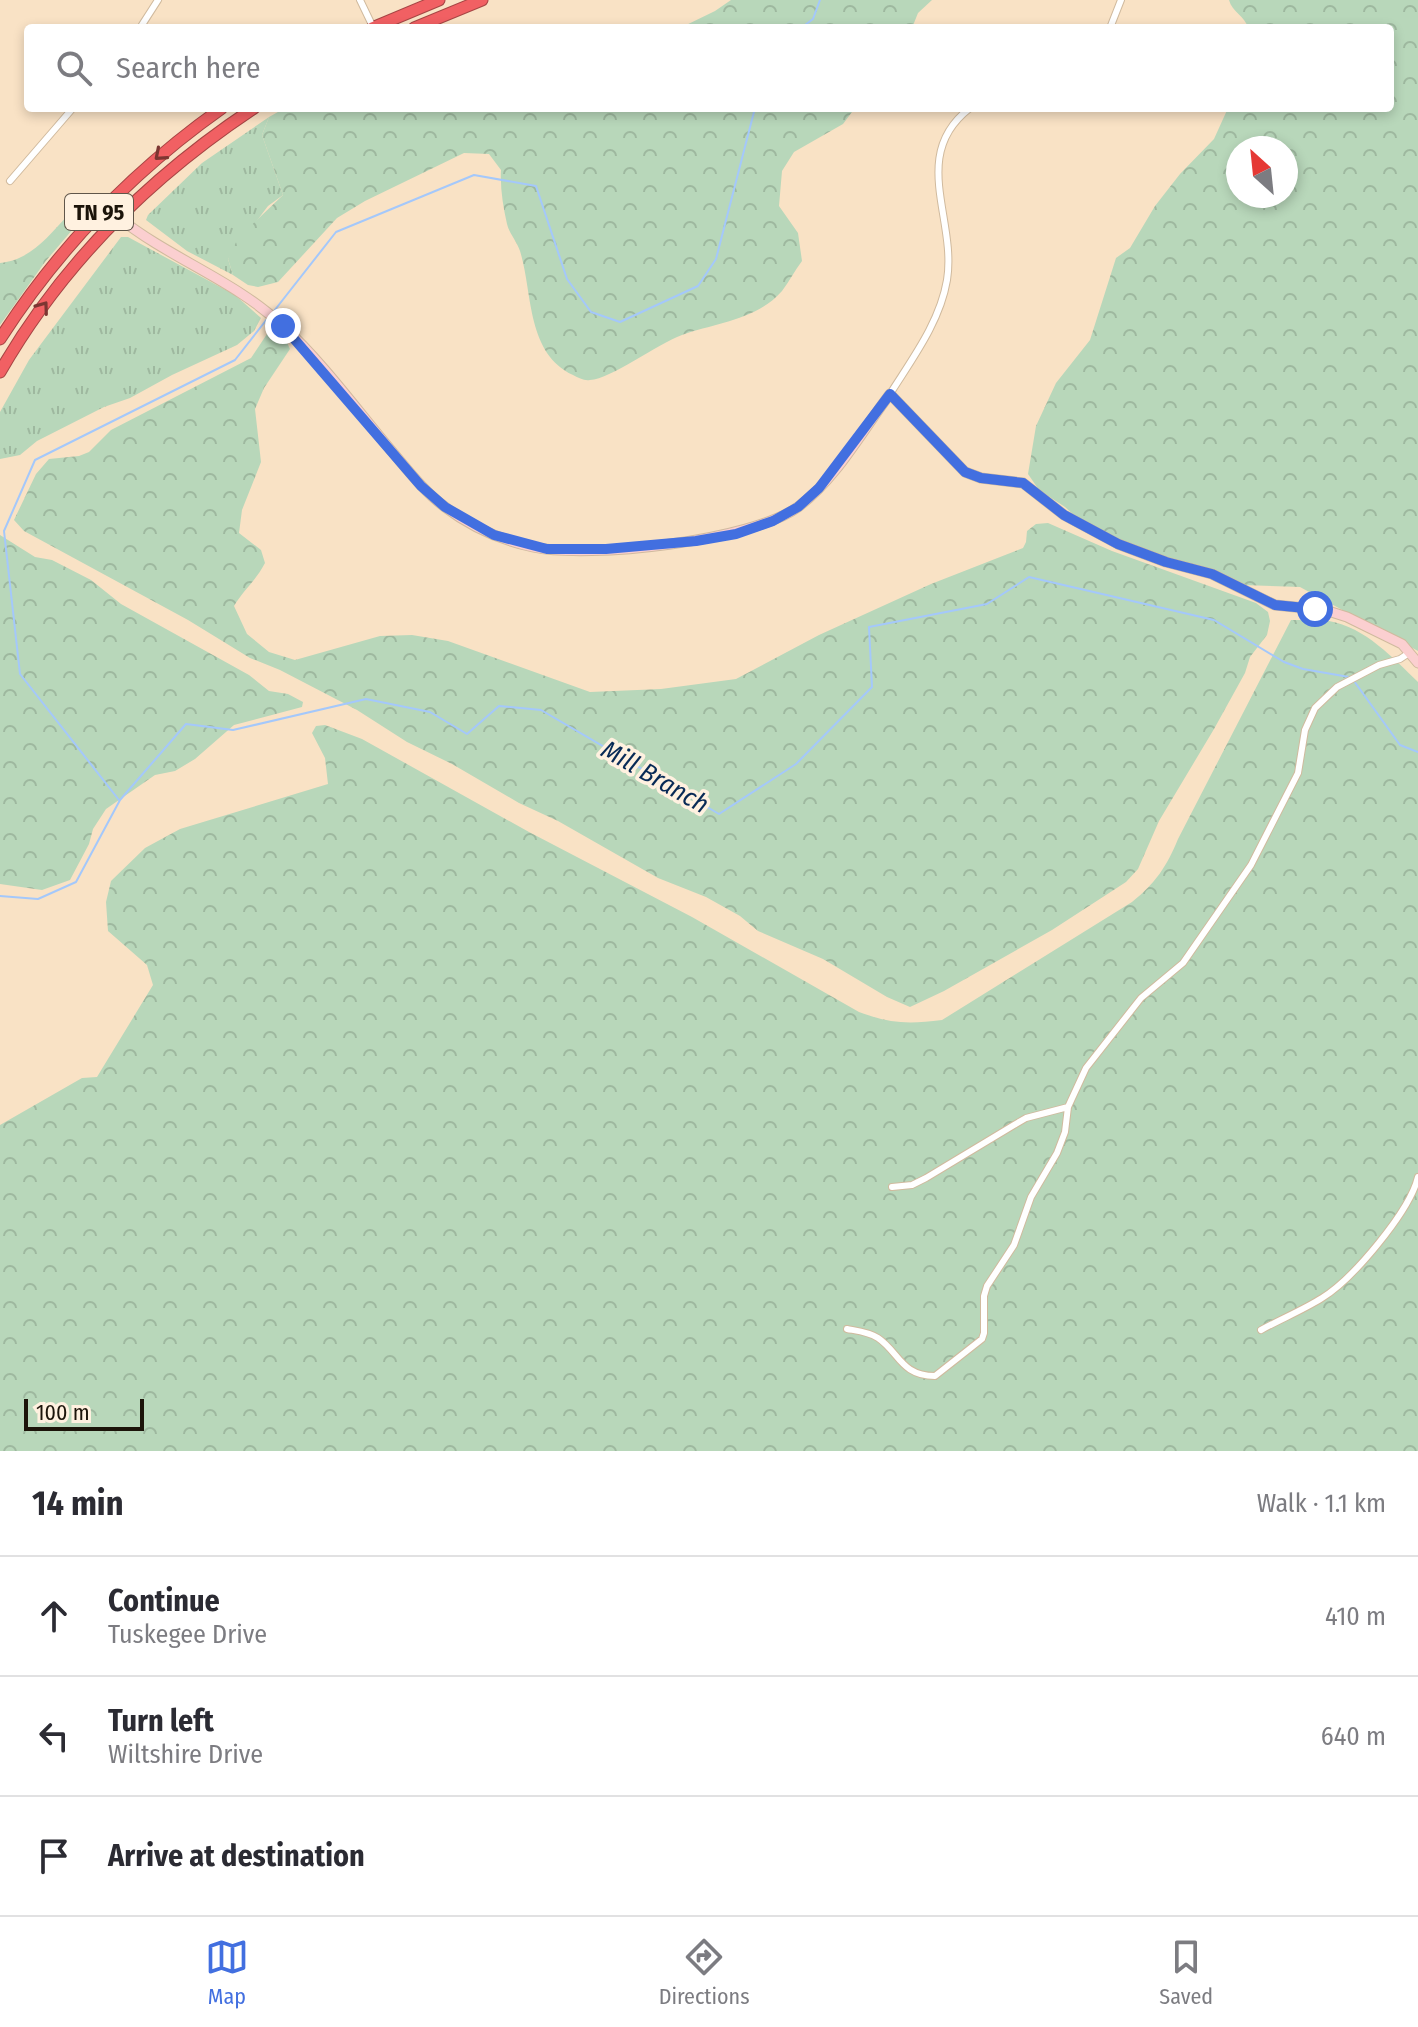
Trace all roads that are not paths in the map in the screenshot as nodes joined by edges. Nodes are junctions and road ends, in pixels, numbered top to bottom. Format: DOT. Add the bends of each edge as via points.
graph roads {
  1 [pos="158,0"];
  2 [pos="360,0"];
  3 [pos="439,0"];
  4 [pos="1121,0"];
  5 [pos="478,1"];
  6 [pos="143,24"];
  7 [pos="370,24"];
  8 [pos="382,24"];
  9 [pos="423,24"];
  10 [pos="1112,24"];
  11 [pos="70,112"];
  12 [pos="217,112"];
  13 [pos="248,112"];
  14 [pos="966,112"];
  15 [pos="10,181"];
  16 [pos="106,206"];
  17 [pos="118,217"];
  18 [pos="0,341"];
  19 [pos="12,352"];
  20 [pos="0,372"];
  21 [pos="890,394"];
  22 [pos="1409,653"];
  23 [pos="1418,663"];
  24 [pos="1068,1107"];
  25 [pos="1418,1177"];
  26 [pos="892,1187"];
  27 [pos="847,1329"];
  28 [pos="1261,1330"];
  1 -- 6 [label="street"];
  2 -- 7 [label="street"];
  3 -- 8 [label="highway"];
  4 -- 10 [label="street"];
  5 -- 9 [label="highway"];
  11 -- 15 [label="street"];
  12 -- 16 [label="highway, TN 95, one-way"];
  13 -- 17 [label="highway, TN 95" via="171,168"];
  14 -- 21 [label="street" via="948,131 938,160 947,233 946,284 938,311"];
  16 -- 17 [label="highway"];
  16 -- 18 [label="highway, TN 95" via="68,245"];
  19 -- 17 [label="highway, TN 95, one-way" via="74,264"];
  17 -- 21 [label="street" via="225,282 279,322 445,507 494,535 547,549 696,541 773,521 819,488"];
  18 -- 19 [label="highway"];
  19 -- 20 [label="highway, TN 95"];
  21 -- 22 [label="street" via="965,472 1023,483 1064,515 1118,544 1212,574 1275,605 1347,617 1402,644"];
  22 -- 23 [label="street"];
  22 -- 24 [label="street" via="1337,687 1309,717 1298,773 1251,865 1183,963 1141,998 1086,1068"];
  24 -- 26 [label="street" via="1026,1118 926,1178"];
  24 -- 27 [label="street" via="1057,1153 1031,1197 1014,1245 987,1286 982,1339 928,1376 902,1364 881,1340"];
  25 -- 28 [label="street" via="1415,1191 1371,1254 1324,1297"];
}
